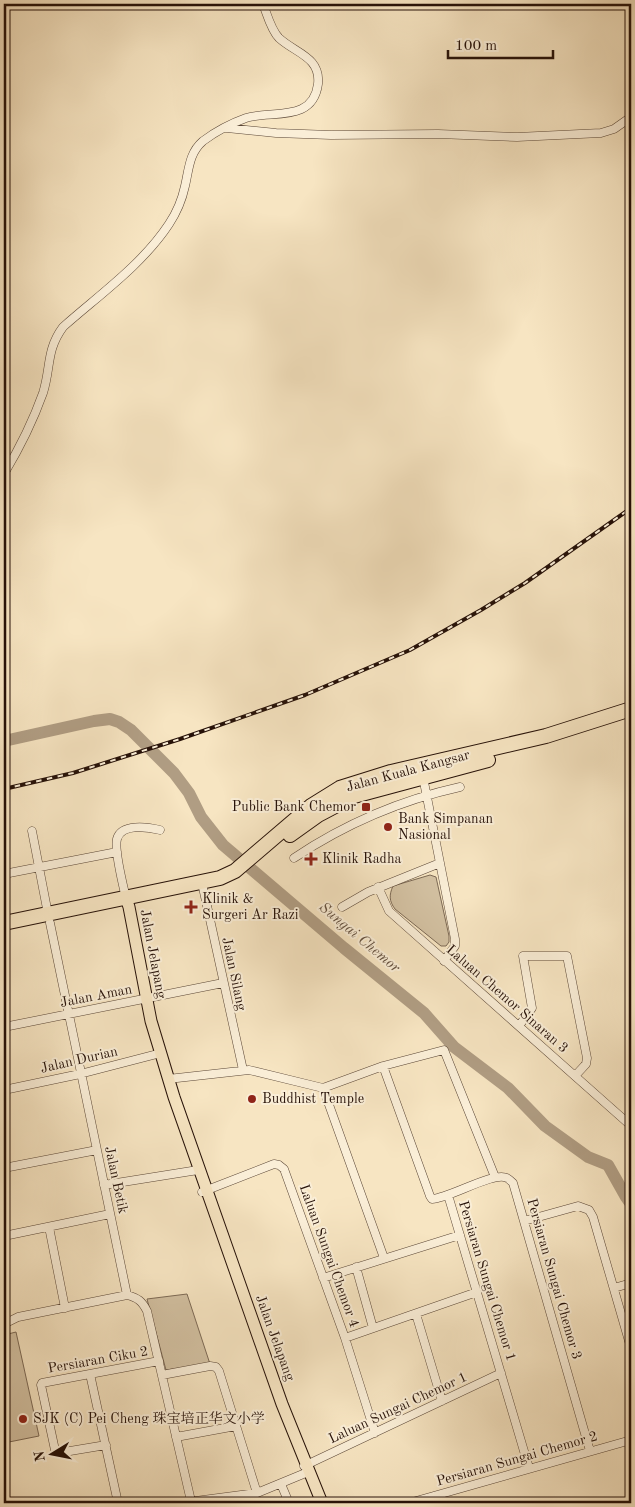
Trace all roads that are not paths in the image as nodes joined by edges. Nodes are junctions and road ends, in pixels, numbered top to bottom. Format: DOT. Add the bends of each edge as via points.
graph roads {
  1 [pos="263,4"];
  2 [pos="631,117"];
  3 [pos="225,128"];
  4 [pos="4,474"];
  5 [pos="631,709"];
  6 [pos="631,718"];
  7 [pos="451,759"];
  8 [pos="423,778"];
  9 [pos="350,785"];
  10 [pos="460,787"];
  11 [pos="426,795"];
  12 [pos="160,830"];
  13 [pos="32,831"];
  14 [pos="117,852"];
  15 [pos="260,856"];
  16 [pos="294,858"];
  17 [pos="440,863"];
  18 [pos="39,867"];
  19 [pos="4,874"];
  20 [pos="203,887"];
  21 [pos="378,887"];
  22 [pos="126,905"];
  23 [pos="342,907"];
  24 [pos="49,919"];
  25 [pos="4,923"];
  26 [pos="4,933"];
  27 [pos="444,961"];
  28 [pos="223,982"];
  29 [pos="144,999"];
  30 [pos="68,1014"];
  31 [pos="518,1026"];
  32 [pos="4,1027"];
  33 [pos="159,1054"];
  34 [pos="383,1066"];
  35 [pos="243,1070"];
  36 [pos="80,1072"];
  37 [pos="575,1076"];
  38 [pos="168,1078"];
  39 [pos="323,1088"];
  40 [pos="4,1090"];
  41 [pos="629,1124"];
  42 [pos="96,1150"];
  43 [pos="4,1168"];
  44 [pos="196,1170"];
  45 [pos="496,1177"];
  46 [pos="104,1185"];
  47 [pos="204,1191"];
  48 [pos="448,1195"];
  49 [pos="110,1214"];
  50 [pos="524,1220"];
  51 [pos="49,1227"];
  52 [pos="460,1235"];
  53 [pos="4,1236"];
  54 [pos="384,1258"];
  55 [pos="356,1267"];
  56 [pos="323,1278"];
  57 [pos="631,1284"];
  58 [pos="614,1288"];
  59 [pos="477,1292"];
  60 [pos="127,1295"];
  61 [pos="65,1308"];
  62 [pos="416,1314"];
  63 [pos="4,1324"];
  64 [pos="373,1328"];
  65 [pos="345,1338"];
  66 [pos="631,1348"];
  67 [pos="159,1361"];
  68 [pos="502,1373"];
  69 [pos="90,1374"];
  70 [pos="162,1375"];
  71 [pos="442,1401"];
  72 [pos="236,1426"];
  73 [pos="375,1433"];
  74 [pos="176,1437"];
  75 [pos="631,1440"];
  76 [pos="106,1445"];
  77 [pos="590,1450"];
  78 [pos="529,1468"];
  79 [pos="305,1470"];
  80 [pos="281,1484"];
  81 [pos="257,1493"];
  82 [pos="430,1500"];
  83 [pos="190,1501"];
  84 [pos="118,1503"];
  85 [pos="180,1503"];
  86 [pos="289,1503"];
  87 [pos="317,1503"];
  88 [pos="322,1503"];
  89 [pos="409,1503"];
  1 -- 3 [label="street" via="280,39 316,68 316,93 300,111 247,118"];
  2 -- 3 [label="street" via="601,133 517,137 331,135"];
  3 -- 4 [label="street" via="205,140 194,152 181,200 161,236 56,336 50,350 42,394"];
  5 -- 7 [label="highway, Jalan Kuala Kangsar" via="546,736"];
  6 -- 8 [label="highway, Jalan Kuala Kangsar" via="550,744"];
  7 -- 8 [label="highway" via="430,769"];
  7 -- 9 [label="highway, Jalan Kuala Kangsar"];
  8 -- 9 [label="highway" via="409,774"];
  8 -- 11 [label="street"];
  8 -- 15 [label="highway, Jalan Kuala Kangsar" via="337,804"];
  9 -- 15 [label="highway, Jalan Kuala Kangsar" via="311,806"];
  10 -- 11 [label="street"];
  11 -- 16 [label="street" via="336,832"];
  11 -- 17 [label="street"];
  12 -- 14 [label="street" via="144,827 120,833 116,840"];
  13 -- 18 [label="street, Jalan Betik"];
  14 -- 18 [label="street"];
  14 -- 22 [label="street"];
  15 -- 20 [label="highway, Jalan Kuala Kangsar" via="237,873"];
  17 -- 21 [label="street"];
  17 -- 27 [label="street" via="456,942"];
  18 -- 19 [label="street"];
  18 -- 24 [label="street, Jalan Betik"];
  20 -- 22 [label="highway, Jalan Kuala Kangsar"];
  20 -- 28 [label="street, Jalan Silang"];
  21 -- 23 [label="street"];
  21 -- 27 [label="street, Laluan Chemor Sinaran 3" via="389,911"];
  22 -- 24 [label="highway, Jalan Kuala Kangsar"];
  22 -- 29 [label="main road, Jalan Jelapang"];
  24 -- 25 [label="highway, Jalan Kuala Kangsar"];
  24 -- 26 [label="highway, Jalan Kuala Kangsar"];
  24 -- 30 [label="street, Jalan Betik"];
  27 -- 31 [label="street, Laluan Chemor Sinaran 3"];
  28 -- 29 [label="street, Jalan Aman"];
  28 -- 35 [label="street, Jalan Silang"];
  29 -- 30 [label="street, Jalan Aman"];
  29 -- 33 [label="main road, Jalan Jelapang"];
  30 -- 32 [label="street, Jalan Aman"];
  30 -- 36 [label="street, Jalan Betik"];
  31 -- 37 [label="street, Laluan Chemor Sinaran 3"];
  31 -- 37 [label="street" via="532,1008 523,956 567,956 587,1058"];
  33 -- 36 [label="street, Jalan Durian"];
  33 -- 38 [label="main road, Jalan Jelapang"];
  33 -- 44 [label="main road, Jalan Jelapang"];
  34 -- 39 [label="street"];
  34 -- 45 [label="street" via="444,1050"];
  34 -- 48 [label="street, Persiaran Sungai Chemor 1" via="430,1196 435,1199"];
  35 -- 38 [label="street"];
  35 -- 39 [label="street"];
  36 -- 40 [label="street, Jalan Durian"];
  36 -- 42 [label="street, Jalan Betik"];
  37 -- 41 [label="street, Laluan Chemor Sinaran 3"];
  38 -- 44 [label="main road, Jalan Jelapang"];
  39 -- 54 [label="street"];
  42 -- 43 [label="street"];
  42 -- 46 [label="street, Jalan Betik"];
  44 -- 46 [label="street"];
  44 -- 47 [label="main road, Jalan Jelapang"];
  45 -- 48 [label="street"];
  45 -- 50 [label="street, Persiaran Sungai Chemor 3" via="508,1178 513,1183"];
  46 -- 49 [label="street, Jalan Betik"];
  47 -- 56 [label="street, Laluan Sungai Chemor 4" via="274,1164 280,1165"];
  47 -- 79 [label="main road, Jalan Jelapang"];
  48 -- 52 [label="street, Persiaran Sungai Chemor 1"];
  49 -- 51 [label="street"];
  49 -- 60 [label="street, Jalan Betik"];
  50 -- 58 [label="street" via="578,1206 589,1210"];
  50 -- 77 [label="street, Persiaran Sungai Chemor 3"];
  51 -- 53 [label="street"];
  51 -- 61 [label="street"];
  52 -- 54 [label="street"];
  52 -- 59 [label="street, Persiaran Sungai Chemor 1"];
  54 -- 55 [label="street"];
  55 -- 56 [label="street"];
  55 -- 64 [label="street"];
  56 -- 65 [label="street, Laluan Sungai Chemor 4"];
  57 -- 58 [label="street"];
  58 -- 66 [label="street"];
  59 -- 62 [label="street"];
  59 -- 68 [label="street, Persiaran Sungai Chemor 1"];
  60 -- 61 [label="street"];
  60 -- 67 [label="street" via="143,1302"];
  61 -- 63 [label="street" via="18,1317"];
  62 -- 64 [label="street"];
  62 -- 71 [label="street"];
  64 -- 65 [label="street"];
  65 -- 73 [label="street, Laluan Sungai Chemor 4"];
  67 -- 69 [label="street, Persiaran Ciku 2"];
  67 -- 70 [label="street"];
  68 -- 71 [label="street, Laluan Sungai Chemor 1"];
  68 -- 78 [label="street, Persiaran Sungai Chemor 1"];
  69 -- 76 [label="street"];
  69 -- 76 [label="street, Persiaran Ciku 2" via="42,1383 55,1450 58,1453"];
  70 -- 72 [label="street" via="216,1367"];
  70 -- 74 [label="street"];
  71 -- 73 [label="street, Laluan Sungai Chemor 1"];
  72 -- 74 [label="street"];
  72 -- 81 [label="street"];
  73 -- 79 [label="street, Laluan Sungai Chemor 1"];
  74 -- 83 [label="street"];
  75 -- 77 [label="street, Persiaran Sungai Chemor 2"];
  76 -- 84 [label="street"];
  77 -- 78 [label="street, Persiaran Sungai Chemor 2"];
  78 -- 82 [label="street, Persiaran Sungai Chemor 2"];
  79 -- 80 [label="street, Laluan Sungai Chemor 1"];
  79 -- 87 [label="main road, Jalan Jelapang"];
  79 -- 88 [label="main road, Jalan Jelapang"];
  80 -- 81 [label="street, Laluan Sungai Chemor 1"];
  80 -- 86 [label="street"];
  81 -- 83 [label="street, Laluan Sungai Chemor 1"];
  82 -- 89 [label="street, Persiaran Sungai Chemor 2"];
  83 -- 85 [label="street, Laluan Sungai Chemor 1"];
}
